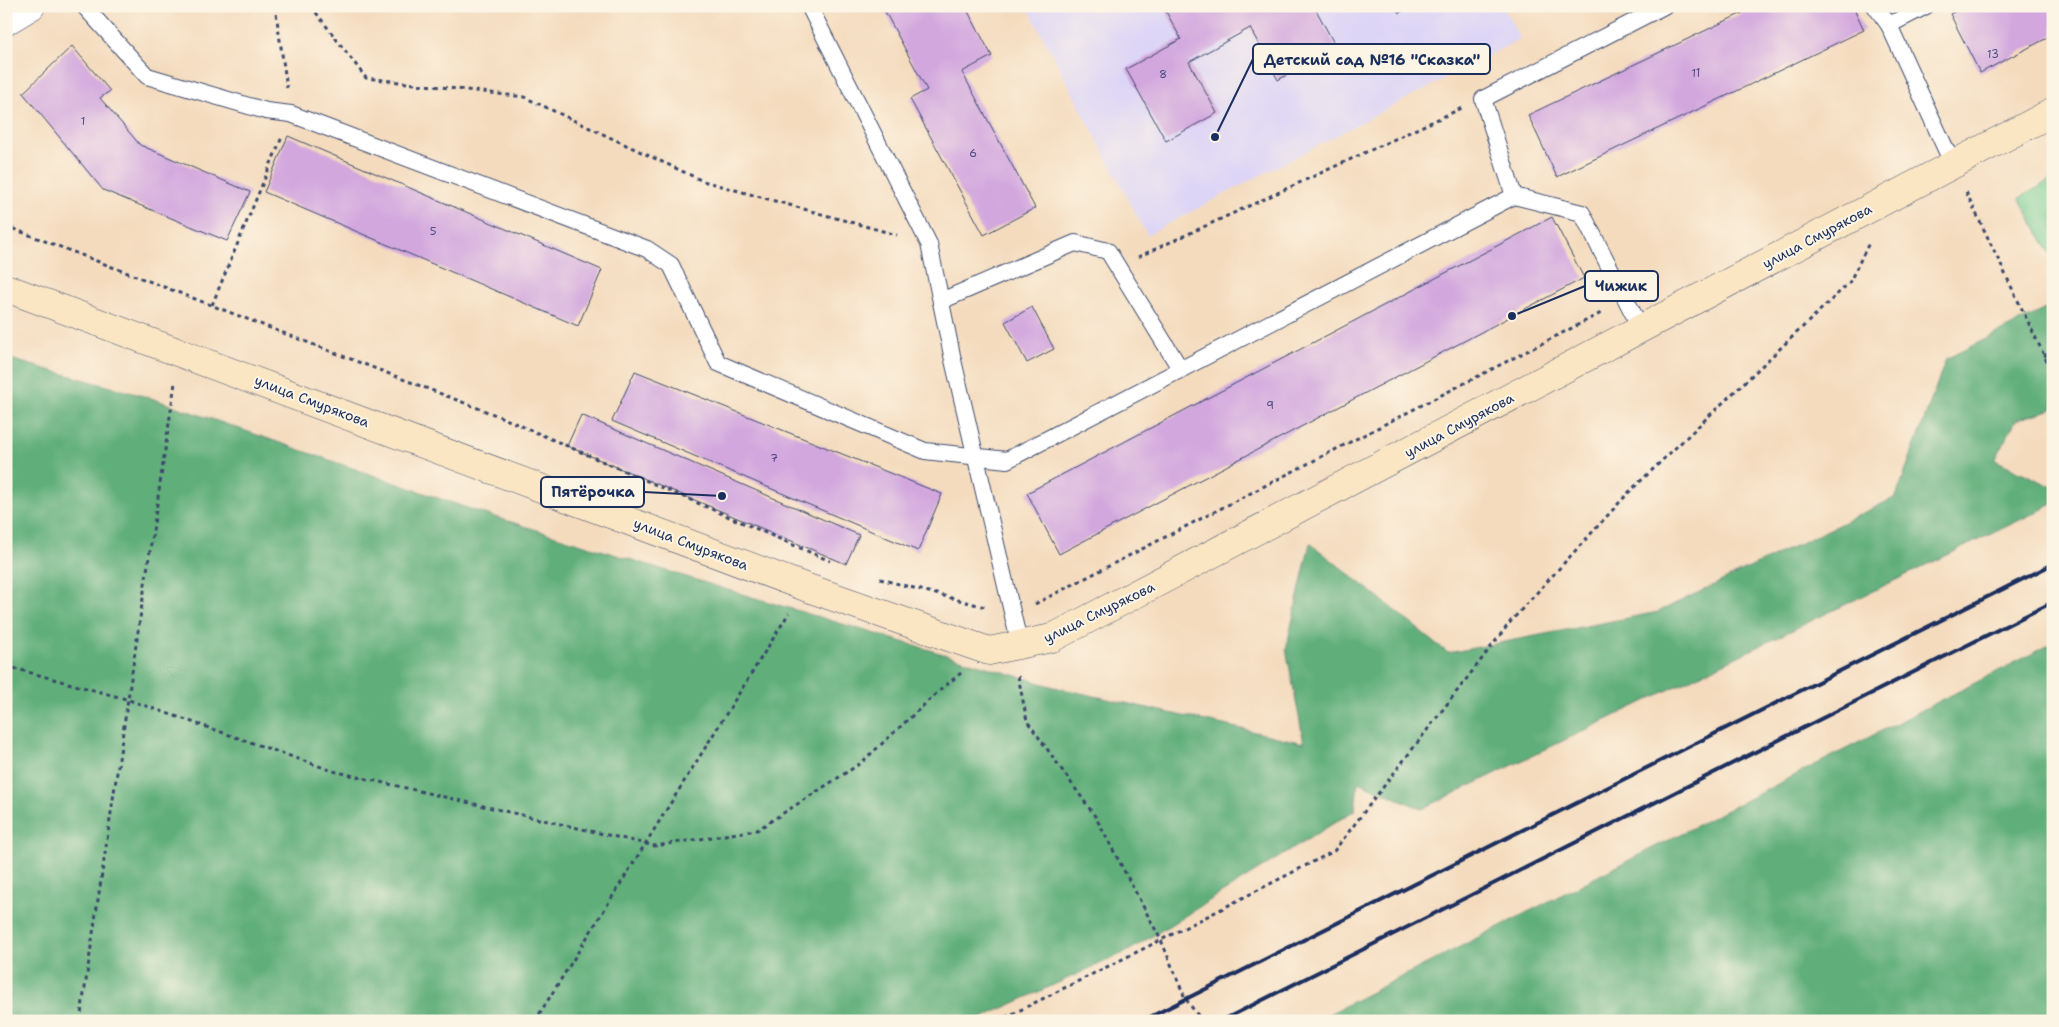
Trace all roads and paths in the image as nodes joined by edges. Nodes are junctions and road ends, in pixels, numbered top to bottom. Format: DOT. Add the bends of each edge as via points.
graph roads {
  1 [pos="31,6"];
  2 [pos="84,6"];
  3 [pos="275,6"];
  4 [pos="311,6"];
  5 [pos="809,6"];
  6 [pos="1664,6"];
  7 [pos="1875,6"];
  8 [pos="1926,6"];
  9 [pos="6,21"];
  10 [pos="1889,25"];
  11 [pos="1483,99"];
  12 [pos="2053,112"];
  13 [pos="291,114"];
  14 [pos="1953,164"];
  15 [pos="1514,196"];
  16 [pos="6,226"];
  17 [pos="1871,240"];
  18 [pos="929,244"];
  19 [pos="1117,266"];
  20 [pos="6,288"];
  21 [pos="1626,300"];
  22 [pos="940,301"];
  23 [pos="212,305"];
  24 [pos="1641,329"];
  25 [pos="180,352"];
  26 [pos="2053,352"];
  27 [pos="2044,356"];
  28 [pos="1181,370"];
  29 [pos="2053,374"];
  30 [pos="975,458"];
  31 [pos="838,565"];
  32 [pos="872,577"];
  33 [pos="793,606"];
  34 [pos="1013,615"];
  35 [pos="1007,648"];
  36 [pos="6,666"];
  37 [pos="645,844"];
  38 [pos="1161,940"];
  39 [pos="80,1021"];
  40 [pos="535,1021"];
  41 [pos="998,1021"];
  42 [pos="1202,1021"];
  1 -- 9 [label="street"];
  2 -- 13 [label="lane" via="147,76 266,111"];
  3 -- 13 [label="path"];
  4 -- 18 [label="path" via="366,78 524,96 702,181"];
  5 -- 18 [label="lane"];
  6 -- 11 [label="lane"];
  7 -- 10 [label="lane"];
  8 -- 10 [label="lane"];
  10 -- 14 [label="lane"];
  11 -- 15 [label="lane"];
  11 -- 19 [label="path"];
  12 -- 14 [label="street, улица Смурякова"];
  13 -- 23 [label="path"];
  13 -- 30 [label="lane" via="647,249 671,265 718,363 925,452"];
  14 -- 24 [label="street, улица Смурякова"];
  14 -- 27 [label="path"];
  15 -- 21 [label="lane" via="1582,213"];
  15 -- 28 [label="lane"];
  16 -- 23 [label="path"];
  17 -- 38 [label="path" via="1849,283 1630,491 1511,621 1334,850"];
  18 -- 22 [label="lane"];
  19 -- 22 [label="lane" via="1108,251 1075,243"];
  19 -- 28 [label="lane"];
  20 -- 25 [label="street, улица Смурякова"];
  21 -- 24 [label="lane"];
  21 -- 34 [label="path"];
  22 -- 30 [label="lane"];
  23 -- 31 [label="path" via="500,417"];
  24 -- 35 [label="street, улица Смурякова" via="1052,638"];
  25 -- 35 [label="street, улица Смурякова" via="805,587"];
  25 -- 39 [label="path"];
  26 -- 27 [label="path"];
  27 -- 29 [label="path"];
  28 -- 30 [label="lane" via="1007,460"];
  30 -- 34 [label="lane"];
  32 -- 34 [label="path"];
  33 -- 37 [label="path"];
  34 -- 35 [label="lane"];
  35 -- 37 [label="path" via="939,691 861,762 756,830 655,846"];
  35 -- 38 [label="path" via="1027,721 1095,816"];
  36 -- 37 [label="path" via="126,699 333,771"];
  37 -- 40 [label="path"];
  38 -- 41 [label="path"];
  38 -- 42 [label="path" via="1185,998"];
}
